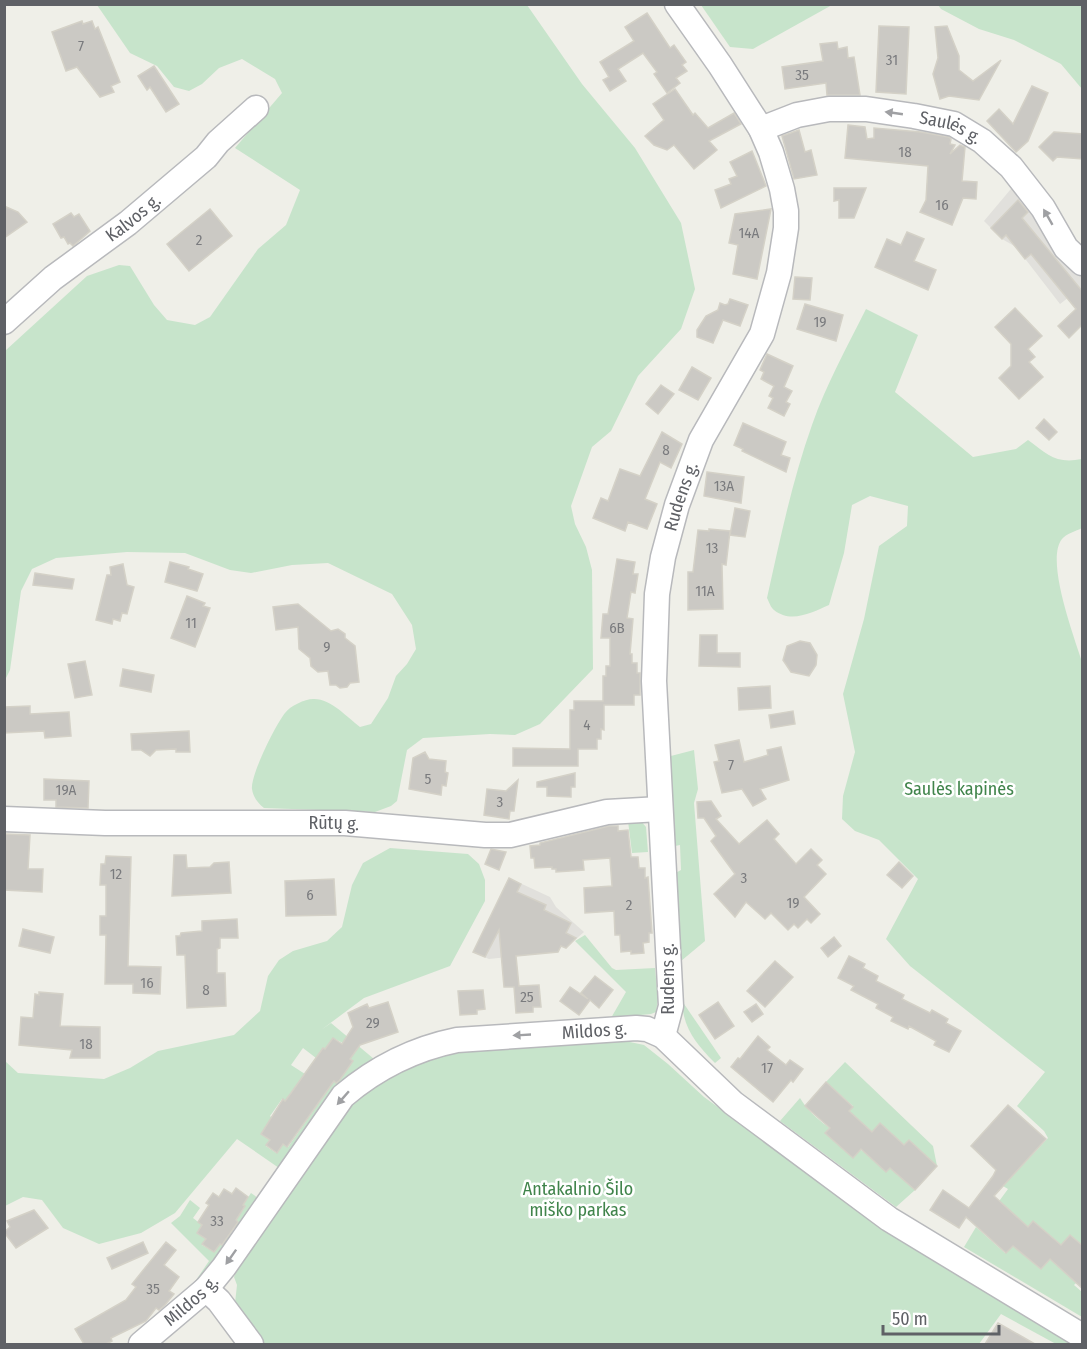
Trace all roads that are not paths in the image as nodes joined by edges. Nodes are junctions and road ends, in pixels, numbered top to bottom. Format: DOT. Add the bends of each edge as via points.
graph roads {
  1 [pos="677,4"];
  2 [pos="256,108"];
  3 [pos="761,129"];
  4 [pos="1083,263"];
  5 [pos="4,322"];
  6 [pos="660,809"];
  7 [pos="4,819"];
  8 [pos="663,1036"];
  9 [pos="206,1289"];
  10 [pos="1083,1336"];
  11 [pos="141,1344"];
  12 [pos="251,1344"];
  1 -- 3 [label="street, Rudens g."];
  2 -- 5 [label="street, Kalvos g." via="206,157 128,223 53,278"];
  4 -- 3 [label="street, Saulės g., one-way" via="1066,248 1043,208 1011,167 982,141 954,124 866,109 829,109 797,115"];
  3 -- 6 [label="street, Rudens g." via="782,189 786,211 784,245 762,334 701,440 663,557 657,594 654,676"];
  6 -- 7 [label="street, Rūtų g." via="607,812 510,835 345,824"];
  6 -- 8 [label="street, Rudens g." via="671,1006"];
  8 -- 9 [label="street, Mildos g., one-way" via="636,1028 479,1038 433,1045 402,1056 343,1096"];
  8 -- 10 [label="street, Mildos g." via="733,1103 889,1219"];
  9 -- 11 [label="street, Mildos g."];
  9 -- 12 [label="street"];
}
